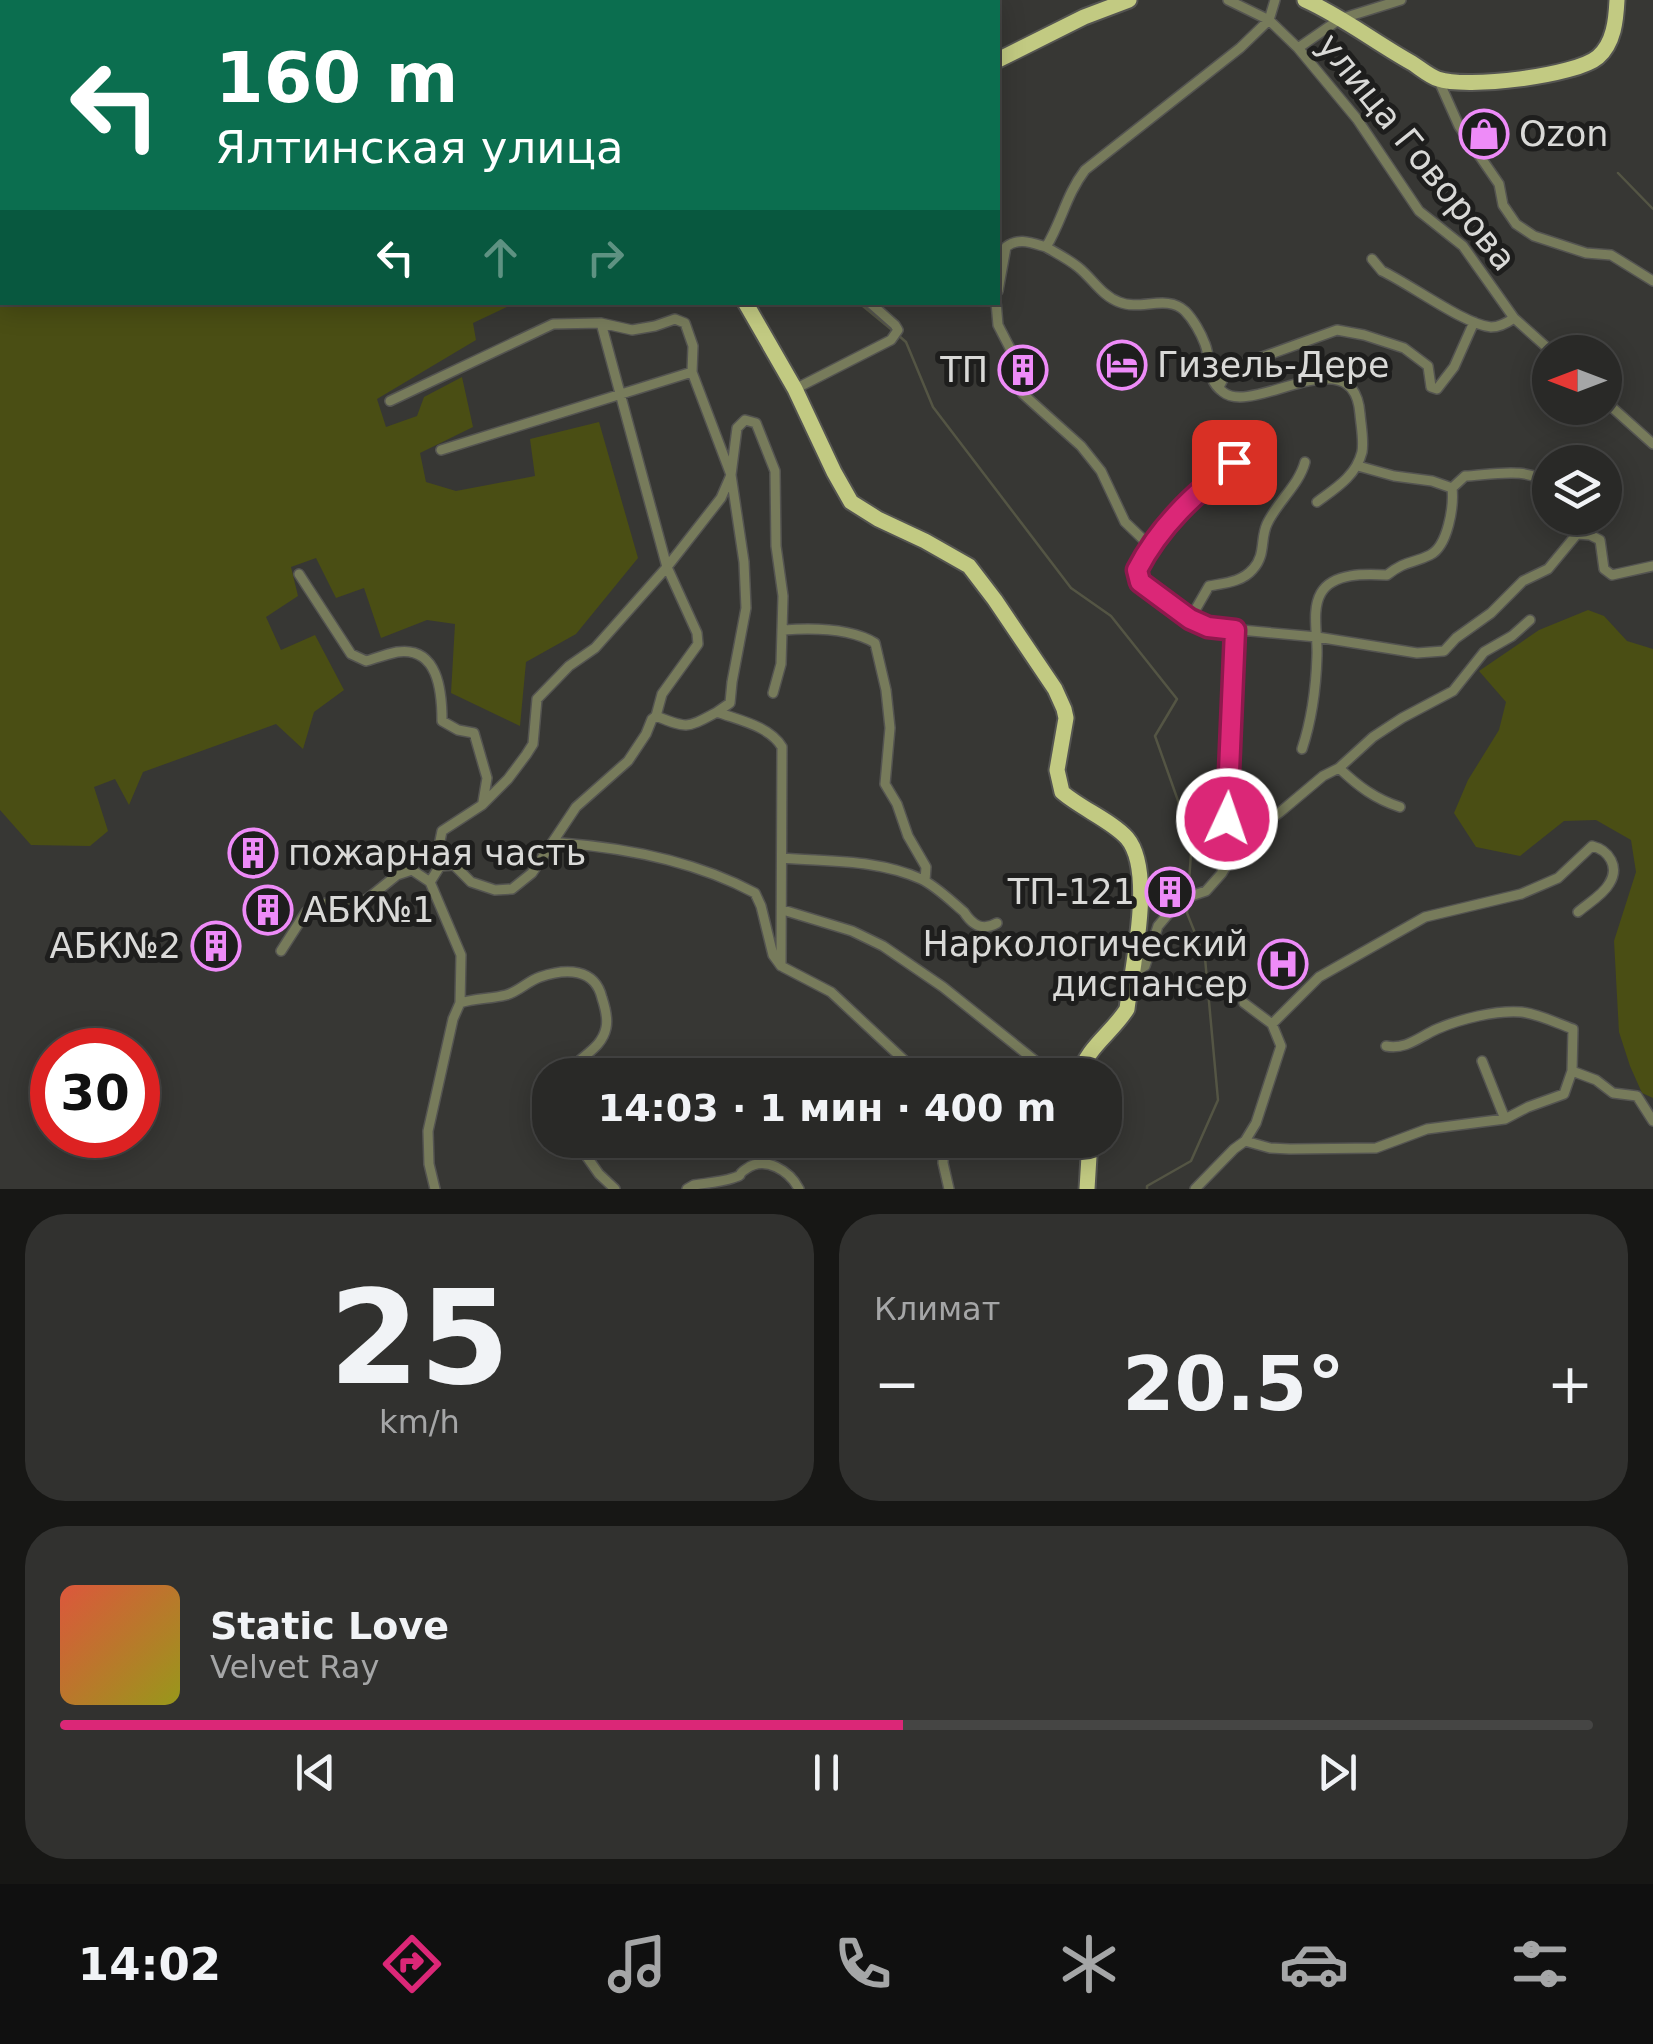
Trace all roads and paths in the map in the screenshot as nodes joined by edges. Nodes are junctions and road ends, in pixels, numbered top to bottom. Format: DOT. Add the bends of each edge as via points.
graph roads {
  1 [pos="1129,0"];
  2 [pos="1228,0"];
  3 [pos="1275,0"];
  4 [pos="1305,0"];
  5 [pos="1402,0"];
  6 [pos="1618,0"];
  7 [pos="1340,19"];
  8 [pos="1269,20"];
  9 [pos="1298,48"];
  10 [pos="1000,59"];
  11 [pos="1438,80"];
  12 [pos="1046,247"];
  13 [pos="1372,259"];
  14 [pos="1000,280"];
  15 [pos="1653,281"];
  16 [pos="748,305"];
  17 [pos="872,305"];
  18 [pos="996,305"];
  19 [pos="1514,318"];
  20 [pos="601,322"];
  21 [pos="1474,322"];
  22 [pos="1533,335"];
  23 [pos="692,372"];
  24 [pos="1219,387"];
  25 [pos="795,388"];
  26 [pos="620,394"];
  27 [pos="390,401"];
  28 [pos="1622,416"];
  29 [pos="1653,444"];
  30 [pos="440,450"];
  31 [pos="1234,462"];
  32 [pos="1304,462"];
  33 [pos="1358,466"];
  34 [pos="731,475"];
  35 [pos="1532,476"];
  36 [pos="1452,488"];
  37 [pos="1318,502"];
  38 [pos="1150,545"];
  39 [pos="1653,566"];
  40 [pos="667,567"];
  41 [pos="299,574"];
  42 [pos="1190,619"];
  43 [pos="1530,620"];
  44 [pos="784,630"];
  45 [pos="1235,630"];
  46 [pos="1317,637"];
  47 [pos="773,693"];
  48 [pos="717,712"];
  49 [pos="654,718"];
  50 [pos="1302,750"];
  51 [pos="1339,768"];
  52 [pos="482,804"];
  53 [pos="1400,807"];
  54 [pos="547,852"];
  55 [pos="782,858"];
  56 [pos="440,866"];
  57 [pos="1222,873"];
  58 [pos="925,880"];
  59 [pos="430,882"];
  60 [pos="783,910"];
  61 [pos="1578,912"];
  62 [pos="997,922"];
  63 [pos="280,951"];
  64 [pos="782,966"];
  65 [pos="1132,974"];
  66 [pos="460,1003"];
  67 [pos="1244,1003"];
  68 [pos="1272,1024"];
  69 [pos="1386,1046"];
  70 [pos="584,1058"];
  71 [pos="902,1058"];
  72 [pos="1032,1058"];
  73 [pos="1087,1058"];
  74 [pos="1482,1061"];
  75 [pos="1572,1071"];
  76 [pos="1506,1120"];
  77 [pos="1653,1121"];
  78 [pos="1245,1141"];
  79 [pos="588,1158"];
  80 [pos="943,1158"];
  81 [pos="1089,1158"];
  82 [pos="435,1189"];
  83 [pos="615,1189"];
  84 [pos="687,1189"];
  85 [pos="799,1189"];
  86 [pos="948,1189"];
  87 [pos="1087,1189"];
  88 [pos="1195,1189"];
  1 -- 10 [label="highway"];
  2 -- 8 [label="street, улица Говорова"];
  3 -- 8 [label="street"];
  4 -- 7 [label="highway"];
  5 -- 7 [label="street"];
  6 -- 11 [label="highway" via="1612,34 1593,60 1498,81"];
  7 -- 9 [label="street"];
  7 -- 11 [label="highway"];
  8 -- 9 [label="street, улица Говорова"];
  8 -- 12 [label="street" via="1086,170"];
  9 -- 19 [label="street, улица Говорова" via="1420,211 1463,246"];
  11 -- 15 [label="street" via="1516,224 1534,236 1610,256"];
  12 -- 14 [label="street" via="1012,242"];
  12 -- 24 [label="street" via="1121,304 1183,309 1206,346 1210,377"];
  13 -- 21 [label="street"];
  16 -- 25 [label="highway"];
  17 -- 25 [label="street" via="898,330 892,338"];
  18 -- 38 [label="street" via="1023,394 1081,446 1125,522"];
  19 -- 21 [label="street" via="1492,327"];
  19 -- 22 [label="street, улица Говорова"];
  20 -- 23 [label="street" via="632,330 675,319 685,324"];
  20 -- 26 [label="street"];
  20 -- 27 [label="street" via="552,324"];
  21 -- 24 [label="street" via="1437,389 1428,366 1404,348 1337,330 1226,371"];
  23 -- 26 [label="street"];
  23 -- 34 [label="street"];
  24 -- 33 [label="street" via="1245,396 1315,380 1342,381 1359,406"];
  25 -- 65 [label="highway" via="852,502 969,566 1054,690 1066,718 1060,786 1126,836 1139,866"];
  26 -- 30 [label="street"];
  26 -- 40 [label="street"];
  28 -- 29 [label="street"];
  31 -- 38 [label="street"];
  32 -- 42 [label="street" via="1273,511 1252,570 1209,586"];
  33 -- 36 [label="street"];
  33 -- 37 [label="street"];
  34 -- 40 [label="street"];
  34 -- 44 [label="street" via="737,428 744,420 756,423 775,471"];
  34 -- 48 [label="street" via="746,608 730,703"];
  35 -- 36 [label="street" via="1465,476"];
  36 -- 46 [label="street" via="1441,545 1387,575 1328,584 1320,594"];
  38 -- 42 [label="street" via="1137,570 1140,582"];
  39 -- 46 [label="street" via="1612,575 1604,569 1600,540 1576,534 1548,569 1522,581 1444,652 1417,654"];
  40 -- 49 [label="street" via="698,644 662,694"];
  40 -- 52 [label="street" via="596,648 537,698 534,744"];
  41 -- 52 [label="street" via="351,654 366,661 420,654 432,664 442,722 474,734 487,778"];
  42 -- 45 [label="street"];
  43 -- 51 [label="street" via="1484,652 1453,691 1373,737"];
  44 -- 47 [label="street"];
  44 -- 58 [label="street" via="864,636 874,644 890,728 884,784 926,867"];
  45 -- 46 [label="street"];
  45 -- 57 [label="street"];
  46 -- 50 [label="street" via="1314,700"];
  48 -- 49 [label="street" via="692,726"];
  48 -- 55 [label="street" via="779,740"];
  49 -- 54 [label="street" via="628,762 576,806"];
  51 -- 53 [label="street" via="1381,801"];
  51 -- 57 [label="street" via="1241,841"];
  52 -- 56 [label="street" via="442,831"];
  54 -- 56 [label="street" via="512,888 495,890 471,882 454,865"];
  54 -- 64 [label="street" via="561,843 658,856 745,888 755,893"];
  55 -- 58 [label="street" via="862,862"];
  55 -- 60 [label="street"];
  56 -- 59 [label="street"];
  57 -- 65 [label="street" via="1168,914 1145,966"];
  58 -- 62 [label="street" via="982,928"];
  59 -- 63 [label="street" via="412,870 366,900 333,900 306,912"];
  59 -- 66 [label="street" via="461,955"];
  60 -- 64 [label="street"];
  60 -- 72 [label="street" via="883,946"];
  61 -- 68 [label="street" via="1610,884 1608,853 1592,846 1558,878 1522,894 1425,916 1320,978"];
  64 -- 71 [label="street" via="832,992"];
  65 -- 73 [label="highway" via="1127,1009"];
  66 -- 70 [label="street" via="509,994 538,978 588,975 599,984 606,1028"];
  66 -- 82 [label="street" via="428,1131"];
  67 -- 68 [label="street"];
  68 -- 78 [label="street" via="1281,1046"];
  69 -- 75 [label="street" via="1484,1016 1533,1014 1573,1029"];
  74 -- 76 [label="street"];
  75 -- 76 [label="street" via="1564,1094"];
  75 -- 77 [label="street" via="1637,1096"];
  76 -- 78 [label="street" via="1426,1129 1376,1148 1270,1148"];
  78 -- 88 [label="street"];
  79 -- 83 [label="street"];
  80 -- 86 [label="street"];
  81 -- 87 [label="highway"];
  84 -- 85 [label="street" via="738,1177 762,1163 791,1176"];
}
